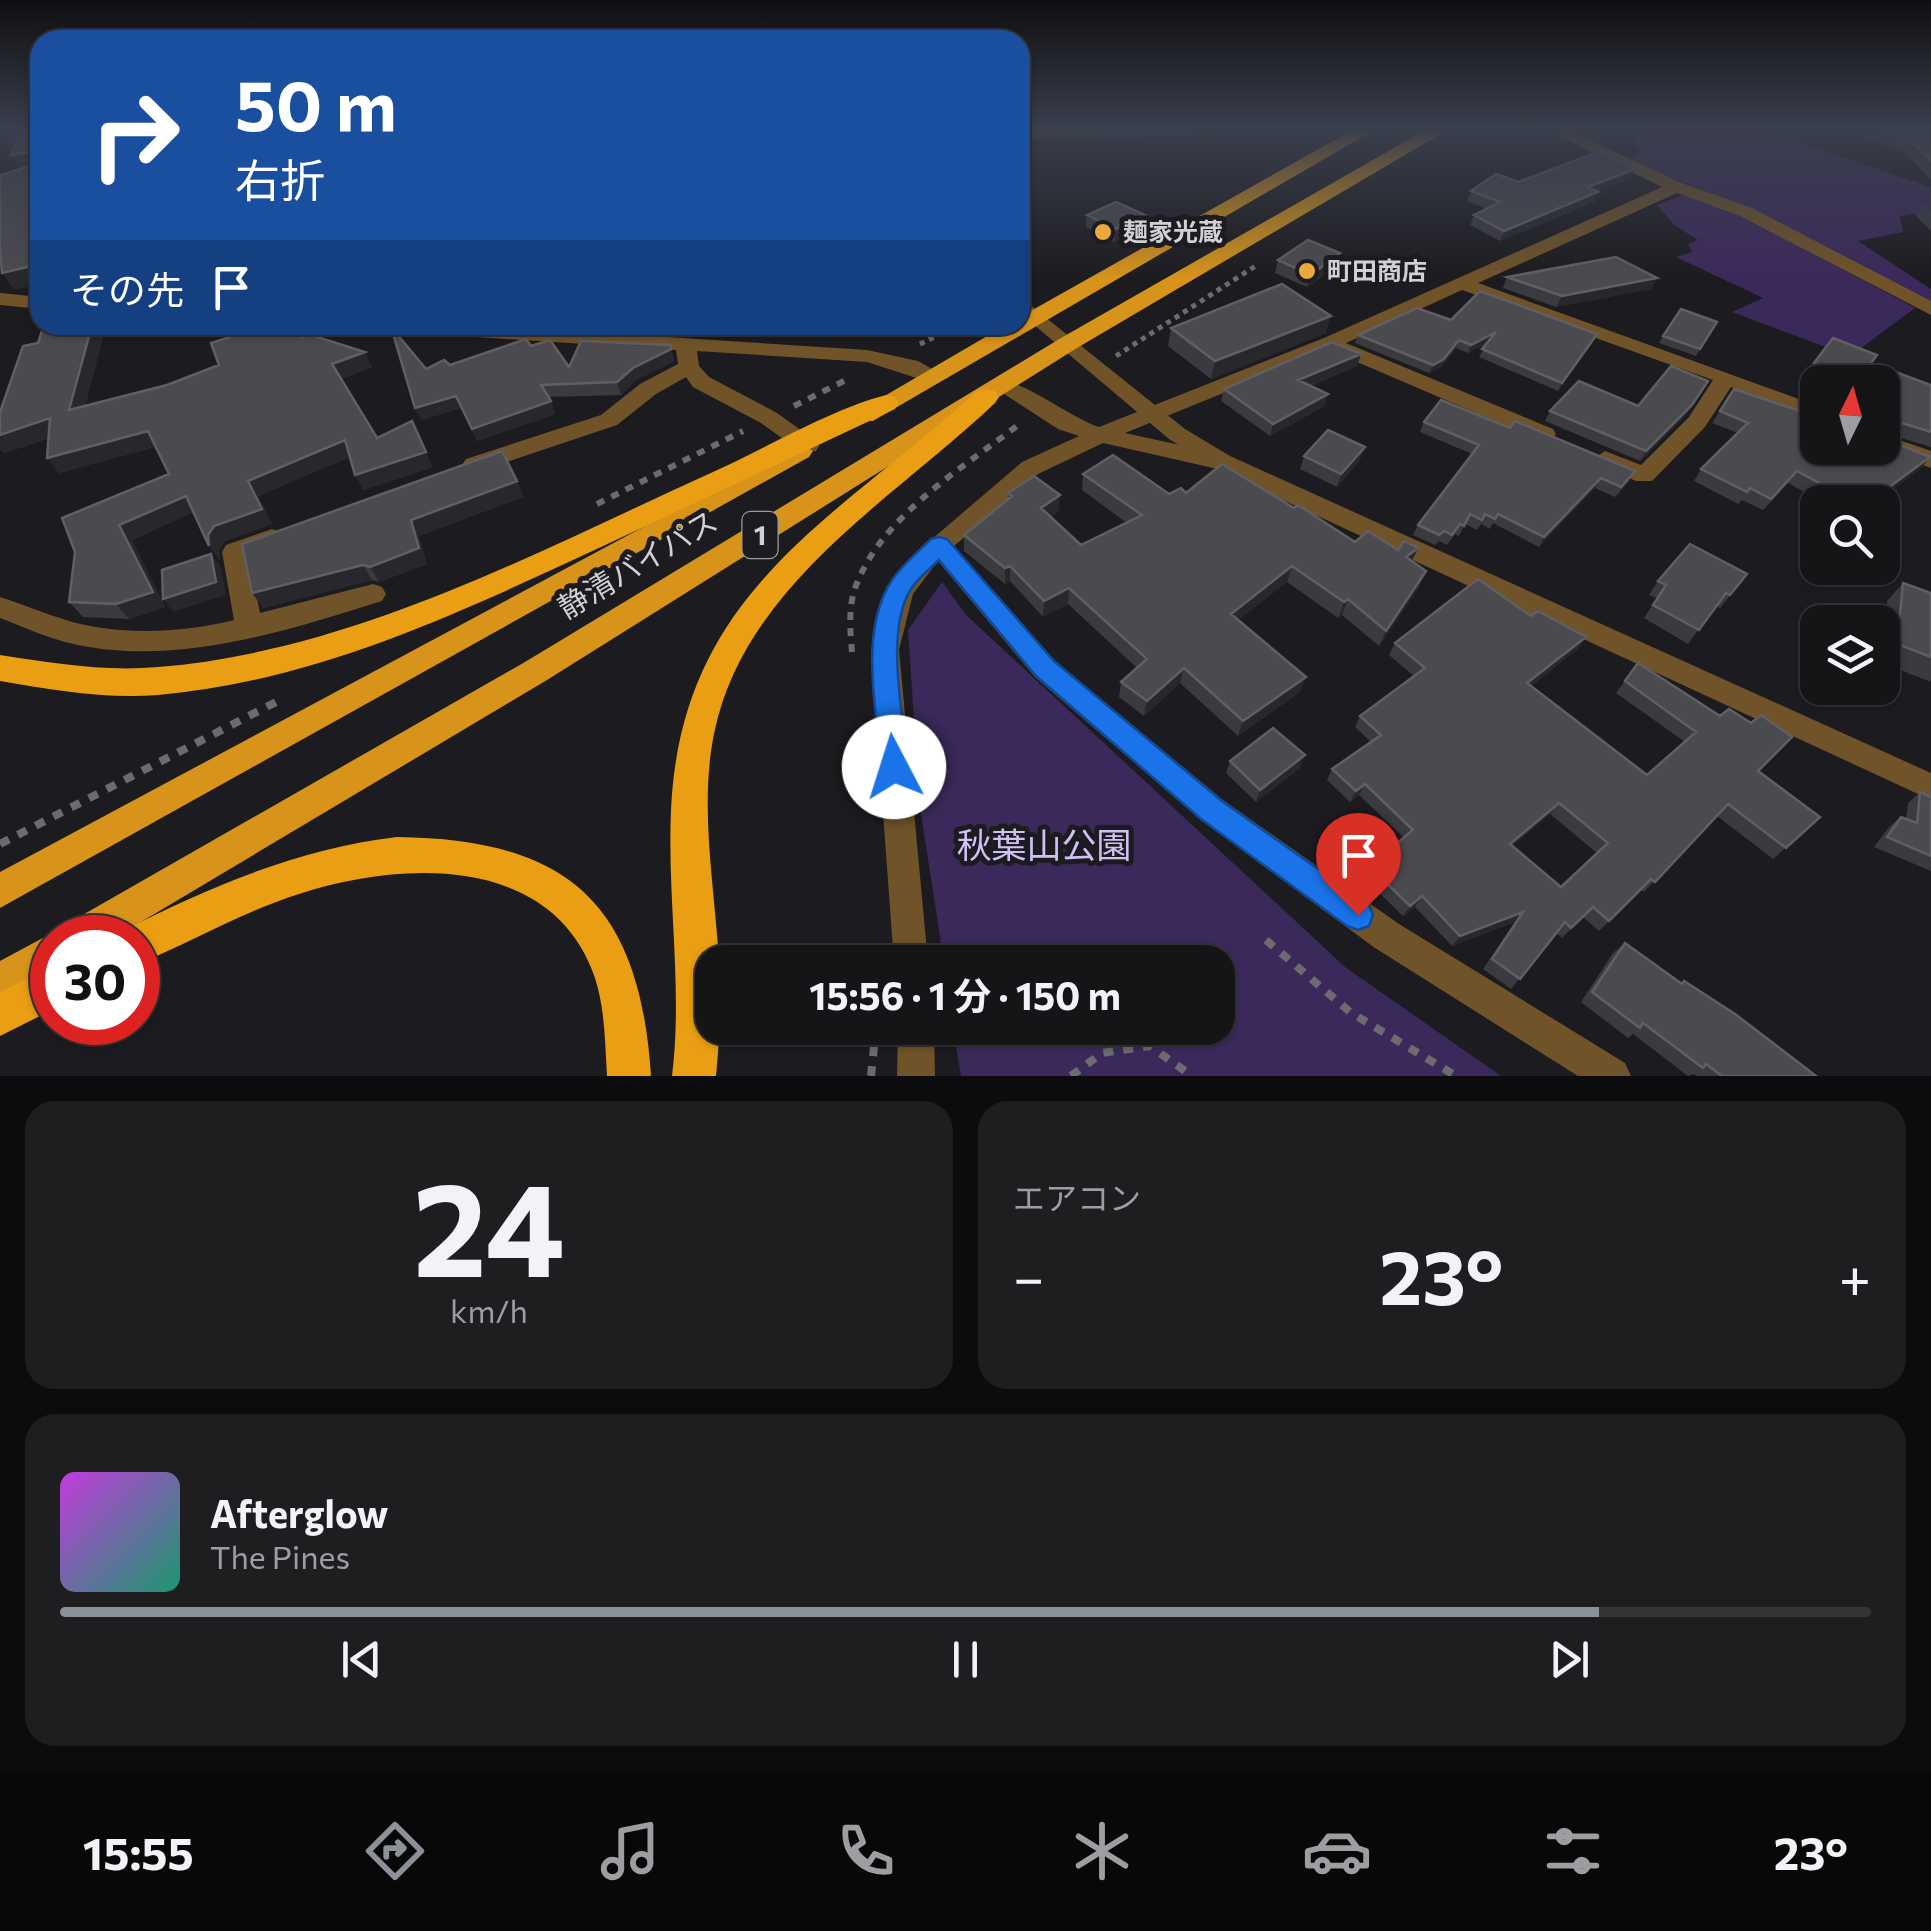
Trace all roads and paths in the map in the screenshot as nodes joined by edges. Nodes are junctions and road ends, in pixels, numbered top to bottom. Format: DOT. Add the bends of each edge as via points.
graph roads {
  1 [pos="1273,179"];
  2 [pos="1353,179"];
  3 [pos="1659,179"];
  4 [pos="1676,187"];
  5 [pos="1459,283"];
  6 [pos="0,299"];
  7 [pos="30,301"];
  8 [pos="1931,308"];
  9 [pos="1030,309"];
  10 [pos="1030,311"];
  11 [pos="482,335"];
  12 [pos="994,335"];
  13 [pos="1332,342"];
  14 [pos="1069,343"];
  15 [pos="688,356"];
  16 [pos="934,377"];
  17 [pos="1726,378"];
  18 [pos="996,391"];
  19 [pos="886,403"];
  20 [pos="1800,407"];
  21 [pos="1150,412"];
  22 [pos="1100,435"];
  23 [pos="805,444"];
  24 [pos="1900,447"];
  25 [pos="1931,460"];
  26 [pos="1222,462"];
  27 [pos="449,474"];
  28 [pos="289,531"];
  29 [pos="939,545"];
  30 [pos="372,594"];
  31 [pos="0,607"];
  32 [pos="249,626"];
  33 [pos="0,668"];
  34 [pos="1931,787"];
  35 [pos="0,891"];
  36 [pos="117,915"];
  37 [pos="160,932"];
  38 [pos="1266,940"];
  39 [pos="909,945"];
  40 [pos="30,965"];
  41 [pos="0,982"];
  42 [pos="30,999"];
  43 [pos="0,1015"];
  44 [pos="874,1045"];
  45 [pos="916,1045"];
  46 [pos="629,1076"];
  47 [pos="694,1076"];
  48 [pos="871,1076"];
  49 [pos="916,1076"];
  50 [pos="1072,1076"];
  51 [pos="1192,1076"];
  52 [pos="1456,1076"];
  53 [pos="1612,1076"];
  1 -- 9 [label="highway"];
  2 -- 14 [label="highway, 静清バイパス / 1"];
  3 -- 4 [label="street"];
  4 -- 5 [label="street"];
  4 -- 8 [label="street" via="1746,212"];
  5 -- 13 [label="street"];
  5 -- 17 [label="street"];
  6 -- 7 [label="street"];
  10 -- 14 [label="street"];
  11 -- 15 [label="street"];
  12 -- 16 [label="highway"];
  13 -- 17 [label="street" via="1644,475 1697,422"];
  13 -- 21 [label="street"];
  14 -- 18 [label="highway, 静清バイパス / 1"];
  14 -- 21 [label="street"];
  15 -- 16 [label="street" via="867,356"];
  15 -- 23 [label="street" via="701,382"];
  15 -- 27 [label="street" via="609,420"];
  16 -- 19 [label="highway"];
  17 -- 20 [label="street"];
  18 -- 22 [label="street"];
  18 -- 36 [label="highway, 静清バイパス / 1"];
  18 -- 47 [label="highway" via="806,552 760,597 726,648 691,750 702,1027"];
  19 -- 23 [label="highway"];
  21 -- 22 [label="street"];
  21 -- 26 [label="street"];
  22 -- 26 [label="street"];
  22 -- 29 [label="street" via="1030,468"];
  23 -- 33 [label="highway" via="446,606 325,651 153,683 77,683"];
  23 -- 35 [label="highway, 静清バイパス / 1"];
  24 -- 25 [label="street"];
  26 -- 34 [label="street"];
  28 -- 32 [label="street" via="236,552"];
  29 -- 39 [label="street" via="902,584 885,650"];
  29 -- 53 [label="street" via="1045,668 1212,810 1387,936"];
  30 -- 32 [label="street"];
  31 -- 32 [label="street" via="68,632 128,640 204,638"];
  37 -- 46 [label="highway" via="201,911 319,871 394,855 458,856 522,870 566,898 598,938 619,980 630,1027"];
  38 -- 52 [label="path" via="1350,1012"];
  40 -- 41 [label="highway"];
  42 -- 43 [label="highway"];
  44 -- 48 [label="path"];
  45 -- 49 [label="street"];
  50 -- 51 [label="path" via="1102,1053 1150,1046"];
}
